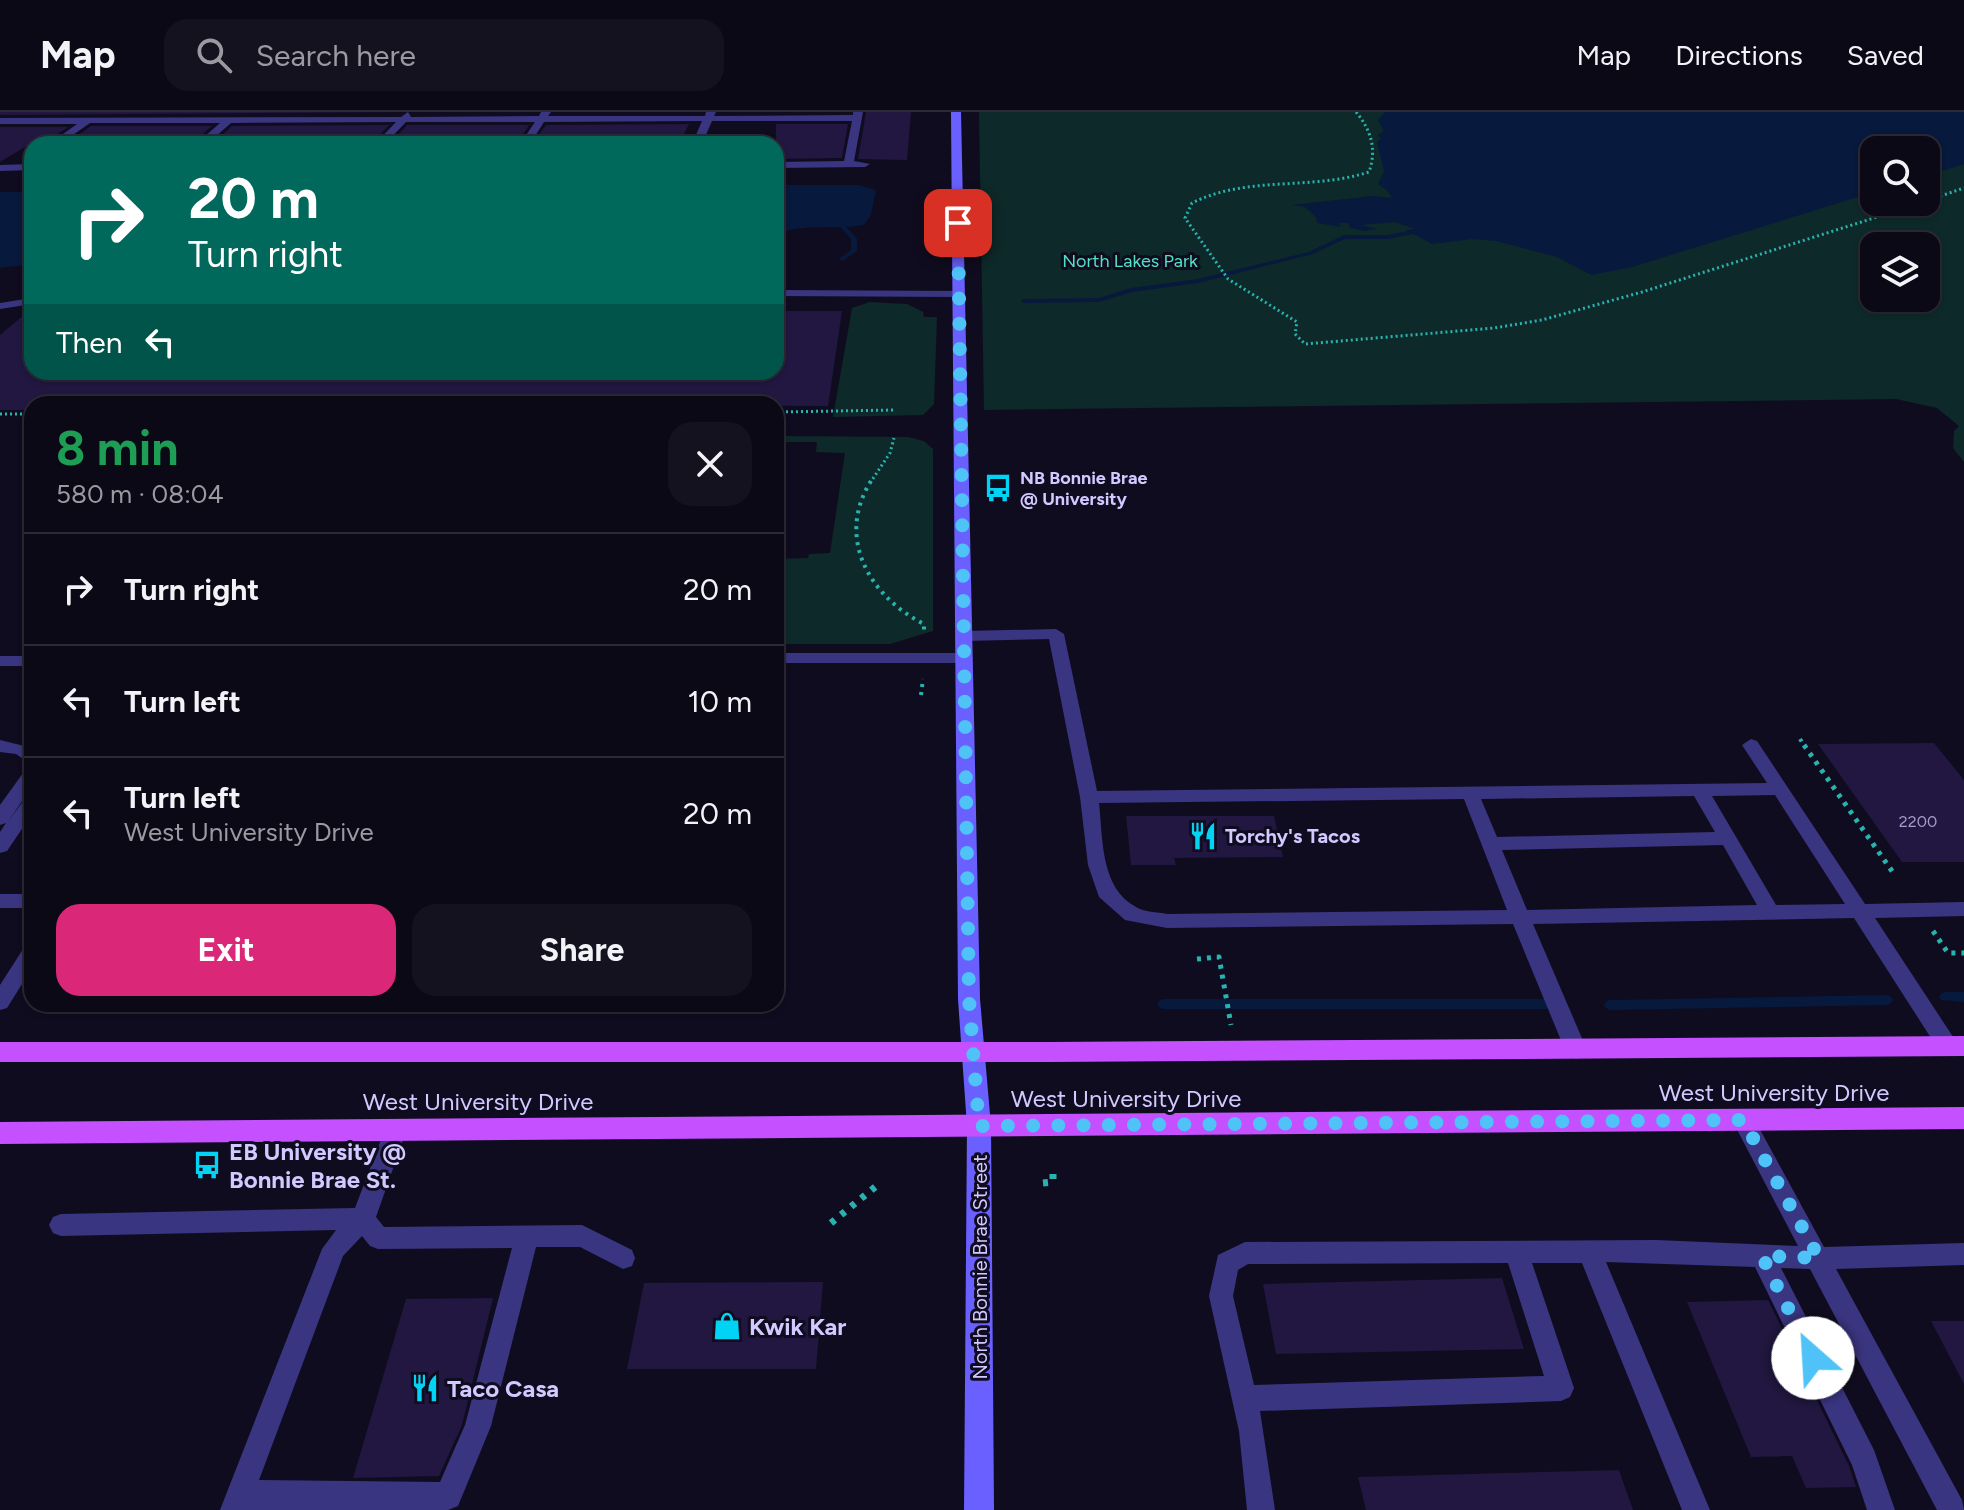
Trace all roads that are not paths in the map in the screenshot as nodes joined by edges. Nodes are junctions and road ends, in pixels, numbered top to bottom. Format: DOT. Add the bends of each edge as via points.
graph roads {
  1 [pos="100,112"];
  2 [pos="238,112"];
  3 [pos="956,112"];
  4 [pos="709,115"];
  5 [pos="858,115"];
  6 [pos="407,116"];
  7 [pos="543,116"];
  8 [pos="228,120"];
  9 [pos="0,121"];
  10 [pos="87,121"];
  11 [pos="65,136"];
  12 [pos="210,136"];
  13 [pos="388,136"];
  14 [pos="530,136"];
  15 [pos="700,136"];
  16 [pos="848,164"];
  17 [pos="865,164"];
  18 [pos="784,165"];
  19 [pos="0,168"];
  20 [pos="24,168"];
  21 [pos="784,293"];
  22 [pos="959,294"];
  23 [pos="24,302"];
  24 [pos="0,306"];
  25 [pos="965,636"];
  26 [pos="784,658"];
  27 [pos="965,658"];
  28 [pos="0,661"];
  29 [pos="24,661"];
  30 [pos="1751,745"];
  31 [pos="0,746"];
  32 [pos="24,751"];
  33 [pos="24,784"];
  34 [pos="1779,789"];
  35 [pos="1699,790"];
  36 [pos="1470,793"];
  37 [pos="1089,797"];
  38 [pos="24,812"];
  39 [pos="0,819"];
  40 [pos="1728,838"];
  41 [pos="1491,844"];
  42 [pos="0,846"];
  43 [pos="0,901"];
  44 [pos="24,901"];
  45 [pos="1964,909"];
  46 [pos="1859,912"];
  47 [pos="1771,913"];
  48 [pos="1520,917"];
  49 [pos="24,964"];
  50 [pos="0,1002"];
  51 [pos="1956,1046"];
  52 [pos="1576,1050"];
  53 [pos="972,1051"];
  54 [pos="0,1052"];
  55 [pos="1964,1118"];
  56 [pos="1743,1120"];
  57 [pos="979,1126"];
  58 [pos="396,1129"];
  59 [pos="0,1133"];
  60 [pos="363,1219"];
  61 [pos="61,1225"];
  62 [pos="527,1236"];
  63 [pos="1590,1252"];
  64 [pos="1517,1253"];
  65 [pos="1964,1254"];
  66 [pos="1762,1256"];
  67 [pos="623,1258"];
  68 [pos="1819,1258"];
  69 [pos="1245,1398"];
  70 [pos="238,1502"];
  71 [pos="979,1510"];
  72 [pos="1261,1510"];
  73 [pos="1696,1510"];
  74 [pos="1881,1510"];
  75 [pos="1952,1510"];
  1 -- 10 [label="street"];
  2 -- 8 [label="street"];
  3 -- 22 [label="main road, North Bonnie Brae Street"];
  4 -- 5 [label="street"];
  4 -- 7 [label="street"];
  4 -- 15 [label="street"];
  5 -- 16 [label="street"];
  6 -- 7 [label="street"];
  6 -- 8 [label="street"];
  6 -- 13 [label="street"];
  7 -- 14 [label="street"];
  8 -- 10 [label="street"];
  8 -- 12 [label="street"];
  9 -- 10 [label="street"];
  10 -- 11 [label="street"];
  16 -- 17 [label="street"];
  16 -- 18 [label="street"];
  19 -- 20 [label="street"];
  21 -- 22 [label="lane"];
  22 -- 25 [label="main road, North Bonnie Brae Street"];
  23 -- 24 [label="lane"];
  25 -- 27 [label="main road, North Bonnie Brae Street"];
  25 -- 37 [label="lane" via="1056,634"];
  26 -- 27 [label="lane"];
  27 -- 53 [label="main road, North Bonnie Brae Street"];
  28 -- 29 [label="lane"];
  30 -- 34 [label="lane"];
  31 -- 32 [label="lane"];
  33 -- 39 [label="lane"];
  34 -- 35 [label="lane"];
  34 -- 46 [label="lane"];
  35 -- 36 [label="lane"];
  35 -- 40 [label="lane"];
  36 -- 37 [label="lane"];
  36 -- 41 [label="lane"];
  37 -- 48 [label="lane" via="1097,865 1109,897 1132,915 1167,921"];
  38 -- 42 [label="lane"];
  40 -- 41 [label="lane"];
  40 -- 47 [label="lane"];
  41 -- 48 [label="lane"];
  43 -- 44 [label="lane"];
  45 -- 46 [label="lane"];
  46 -- 47 [label="lane"];
  46 -- 51 [label="lane"];
  47 -- 48 [label="lane"];
  48 -- 52 [label="lane"];
  49 -- 50 [label="lane"];
  51 -- 52 [label="main road, West University Drive"];
  52 -- 53 [label="main road, West University Drive"];
  53 -- 54 [label="main road, West University Drive"];
  53 -- 57 [label="main road, North Bonnie Brae Street"];
  55 -- 56 [label="main road, West University Drive"];
  56 -- 57 [label="main road, West University Drive"];
  56 -- 68 [label="lane"];
  57 -- 58 [label="main road, West University Drive"];
  57 -- 71 [label="main road, North Bonnie Brae Street"];
  58 -- 59 [label="main road, West University Drive"];
  58 -- 60 [label="lane"];
  60 -- 61 [label="lane"];
  60 -- 62 [label="lane" via="378,1238"];
  60 -- 70 [label="lane" via="334,1249"];
  62 -- 67 [label="lane" via="582,1236"];
  62 -- 70 [label="lane" via="478,1426 448,1496"];
  63 -- 64 [label="lane"];
  63 -- 66 [label="lane"];
  63 -- 73 [label="lane"];
  64 -- 69 [label="lane" via="1245,1253 1227,1263 1221,1296"];
  64 -- 69 [label="lane" via="1561,1388"];
  65 -- 68 [label="lane"];
  66 -- 68 [label="lane"];
  66 -- 74 [label="lane" via="1864,1460"];
  68 -- 75 [label="lane"];
  69 -- 72 [label="lane"];
}
